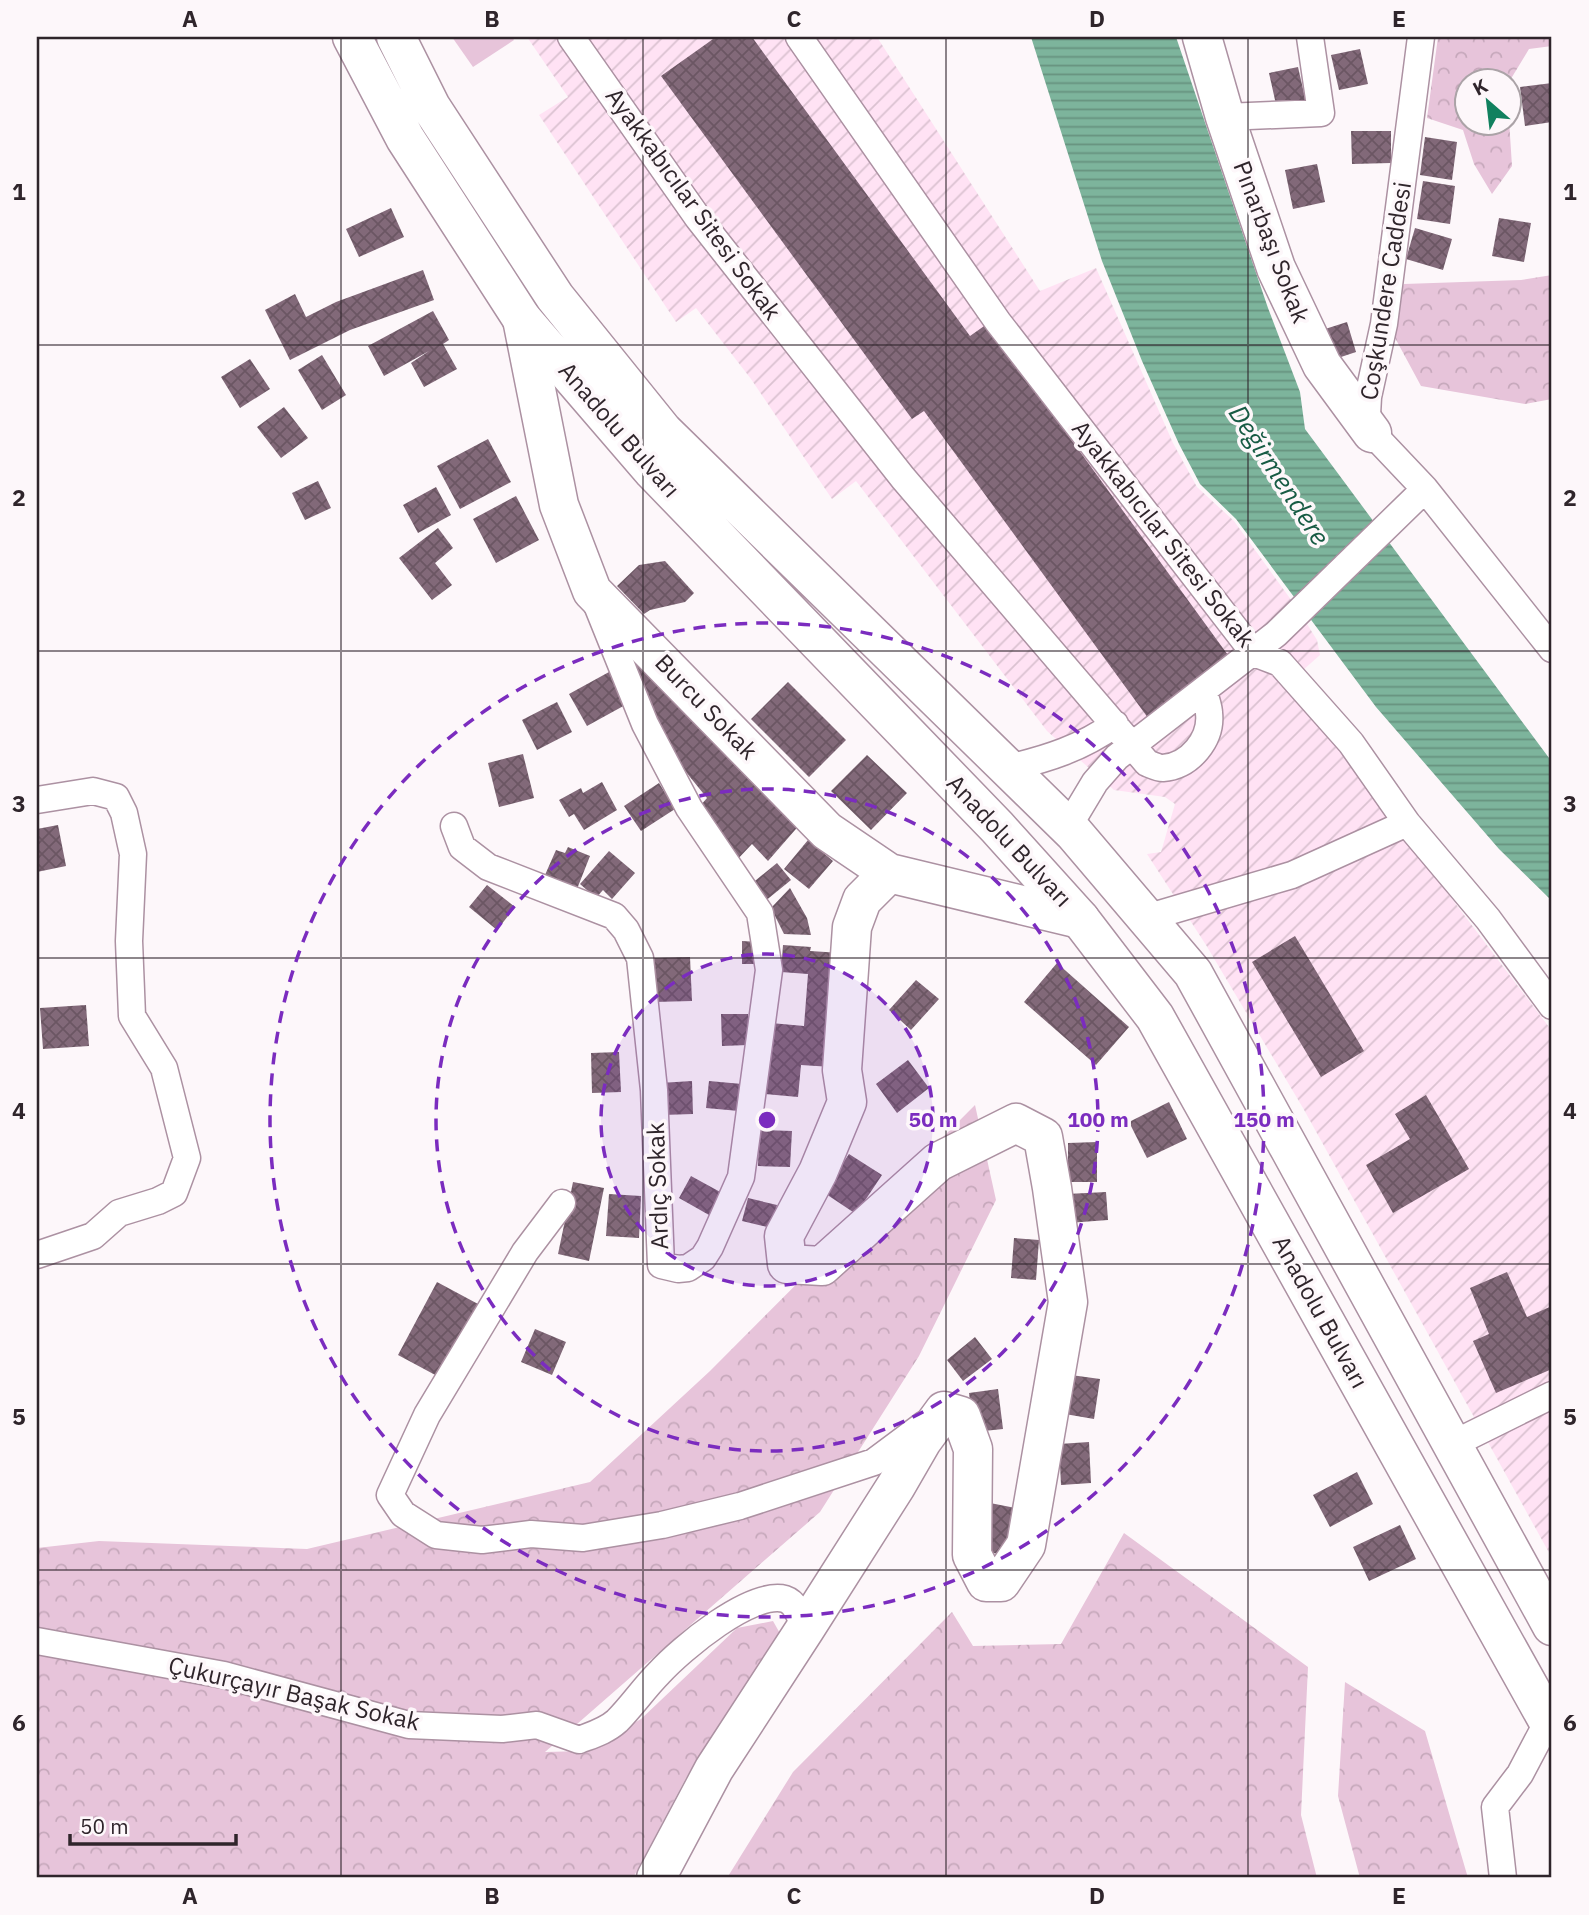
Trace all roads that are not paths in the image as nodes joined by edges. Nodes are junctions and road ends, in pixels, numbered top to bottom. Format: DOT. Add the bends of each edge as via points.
graph roads {
  1 [pos="352,37"];
  2 [pos="396,37"];
  3 [pos="571,37"];
  4 [pos="799,37"];
  5 [pos="1202,37"];
  6 [pos="1310,37"];
  7 [pos="1420,37"];
  8 [pos="1224,117"];
  9 [pos="522,318"];
  10 [pos="1372,433"];
  11 [pos="1419,494"];
  12 [pos="592,591"];
  13 [pos="1552,649"];
  14 [pos="1254,653"];
  15 [pos="1204,691"];
  16 [pos="1115,724"];
  17 [pos="1133,746"];
  18 [pos="1008,768"];
  19 [pos="37,800"];
  20 [pos="1407,823"];
  21 [pos="454,826"];
  22 [pos="1068,827"];
  23 [pos="889,873"];
  24 [pos="1146,918"];
  25 [pos="1080,919"];
  26 [pos="1552,1006"];
  27 [pos="562,1203"];
  28 [pos="37,1255"];
  29 [pos="1552,1395"];
  30 [pos="944,1411"];
  31 [pos="1451,1445"];
  32 [pos="1552,1626"];
  33 [pos="805,1629"];
  34 [pos="37,1641"];
  35 [pos="1550,1725"];
  36 [pos="656,1878"];
  37 [pos="1503,1878"];
  1 -- 9 [label="main road, Anadolu Bulvarı" via="405,138"];
  2 -- 18 [label="main road, Anadolu Bulvarı" via="431,107 555,297 663,430"];
  3 -- 16 [label="street, Ayakkabıcılar Sitesi Sokak" via="698,218 895,467"];
  4 -- 14 [label="street, Ayakkabıcılar Sitesi Sokak" via="998,322"];
  5 -- 8 [label="main road, Pınarbaşı Sokak"];
  6 -- 8 [label="street" via="1321,113"];
  7 -- 10 [label="street, Coşkundere Caddesi" via="1384,324 1368,397"];
  8 -- 10 [label="main road, Pınarbaşı Sokak" via="1276,268 1322,365"];
  9 -- 12 [label="main road, Burcu Sokak" via="559,505"];
  9 -- 25 [label="main road, Anadolu Bulvarı" via="653,471"];
  10 -- 11 [label="street, Coşkundere Caddesi"];
  11 -- 13 [label="street, Coşkundere Caddesi"];
  11 -- 14 [label="street"];
  12 -- 21 [label="street, Ardıç Sokak" via="645,724 689,808 761,913 769,970 741,1177 710,1247 688,1268 661,1265 654,1090 640,958 626,929 614,916 488,867 461,847"];
  12 -- 23 [label="main road, Burcu Sokak" via="827,831"];
  14 -- 15 [label="street"];
  14 -- 20 [label="street, Ayakkabıcılar Sitesi Sokak" via="1280,663 1306,690 1351,743"];
  15 -- 17 [label="street"];
  15 -- 17 [label="street, Ayakkabıcılar Sitesi Sokak" via="1210,714 1199,750 1182,762 1161,768 1147,763"];
  16 -- 17 [label="street, Ayakkabıcılar Sitesi Sokak"];
  16 -- 18 [label="street" via="1070,750"];
  17 -- 22 [label="street" via="1095,782"];
  18 -- 22 [label="main road, Anadolu Bulvarı"];
  19 -- 28 [label="street" via="93,791 116,797 124,813 133,854 132,1016 164,1068 187,1158 174,1193 119,1213 93,1236"];
  20 -- 24 [label="street" via="1292,875"];
  20 -- 26 [label="street, Ayakkabıcılar Sitesi Sokak" via="1488,919"];
  22 -- 24 [label="main road, Anadolu Bulvarı"];
  23 -- 25 [label="main road, Burcu Sokak"];
  23 -- 30 [label="main road" via="862,901 852,928 842,1070 847,1102 818,1172 784,1236 787,1264 822,1266 937,1162 1016,1123 1043,1137 1068,1302 1026,1545 1001,1581 986,1582 972,1555 974,1449 961,1416"];
  24 -- 31 [label="main road, Anadolu Bulvarı" via="1193,973"];
  25 -- 35 [label="main road, Anadolu Bulvarı" via="1155,1017"];
  27 -- 30 [label="street" via="525,1252 427,1415 390,1495 403,1514 436,1535 482,1540 530,1534 583,1538 740,1506 874,1462"];
  29 -- 31 [label="street"];
  30 -- 33 [label="main road"];
  31 -- 32 [label="main road, Anadolu Bulvarı"];
  33 -- 34 [label="street, Çukurçayır Başak Sokak" via="797,1609 787,1600 771,1598 745,1608 715,1624 661,1670 615,1722 579,1740 537,1724 502,1729 410,1725 224,1675"];
  33 -- 36 [label="main road" via="714,1769"];
  35 -- 37 [label="street" via="1495,1807"];
}
